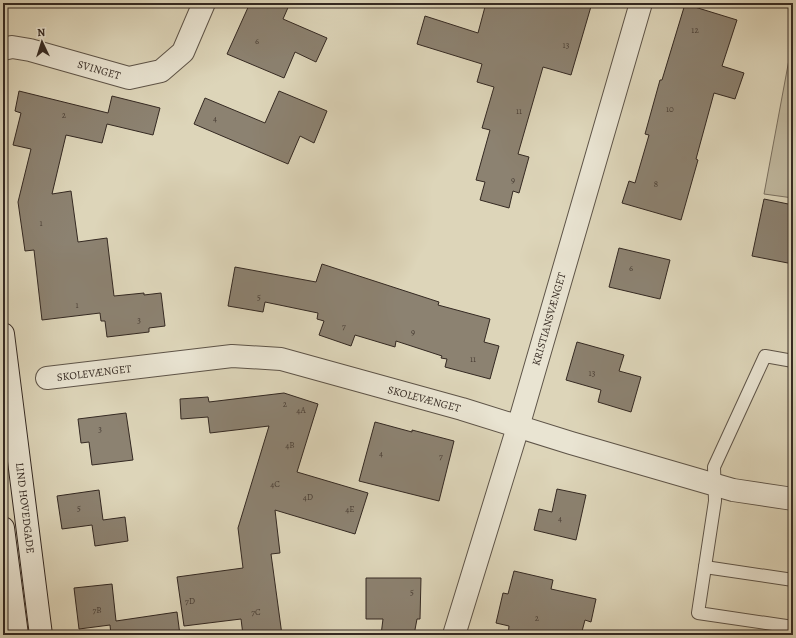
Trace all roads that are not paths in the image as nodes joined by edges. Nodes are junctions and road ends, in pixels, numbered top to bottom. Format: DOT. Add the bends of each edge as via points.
graph roads {
  1 [pos="204,3"];
  2 [pos="641,3"];
  3 [pos="3,49"];
  4 [pos="3,334"];
  5 [pos="793,361"];
  6 [pos="47,378"];
  7 [pos="518,427"];
  8 [pos="714,485"];
  9 [pos="793,499"];
  10 [pos="3,528"];
  11 [pos="705,567"];
  12 [pos="793,580"];
  13 [pos="793,627"];
  14 [pos="17,635"];
  15 [pos="41,635"];
  16 [pos="454,635"];
  1 -- 3 [label="street, SVINGET" via="183,52 161,71 129,78 30,50"];
  2 -- 7 [label="street, KRISTIANSVÆNGET"];
  4 -- 15 [label="street, LIND HOVEDGADE"];
  5 -- 8 [label="lane" via="766,356 714,467"];
  6 -- 7 [label="street, SKOLEVÆNGET" via="232,356 281,359"];
  7 -- 8 [label="street, SKOLEVÆNGET"];
  7 -- 16 [label="street, KRISTIANSVÆNGET"];
  8 -- 9 [label="street, SKOLEVÆNGET"];
  8 -- 11 [label="lane" via="715,501"];
  10 -- 14 [label="street"];
  11 -- 12 [label="lane"];
  11 -- 13 [label="lane" via="698,613"];
}
